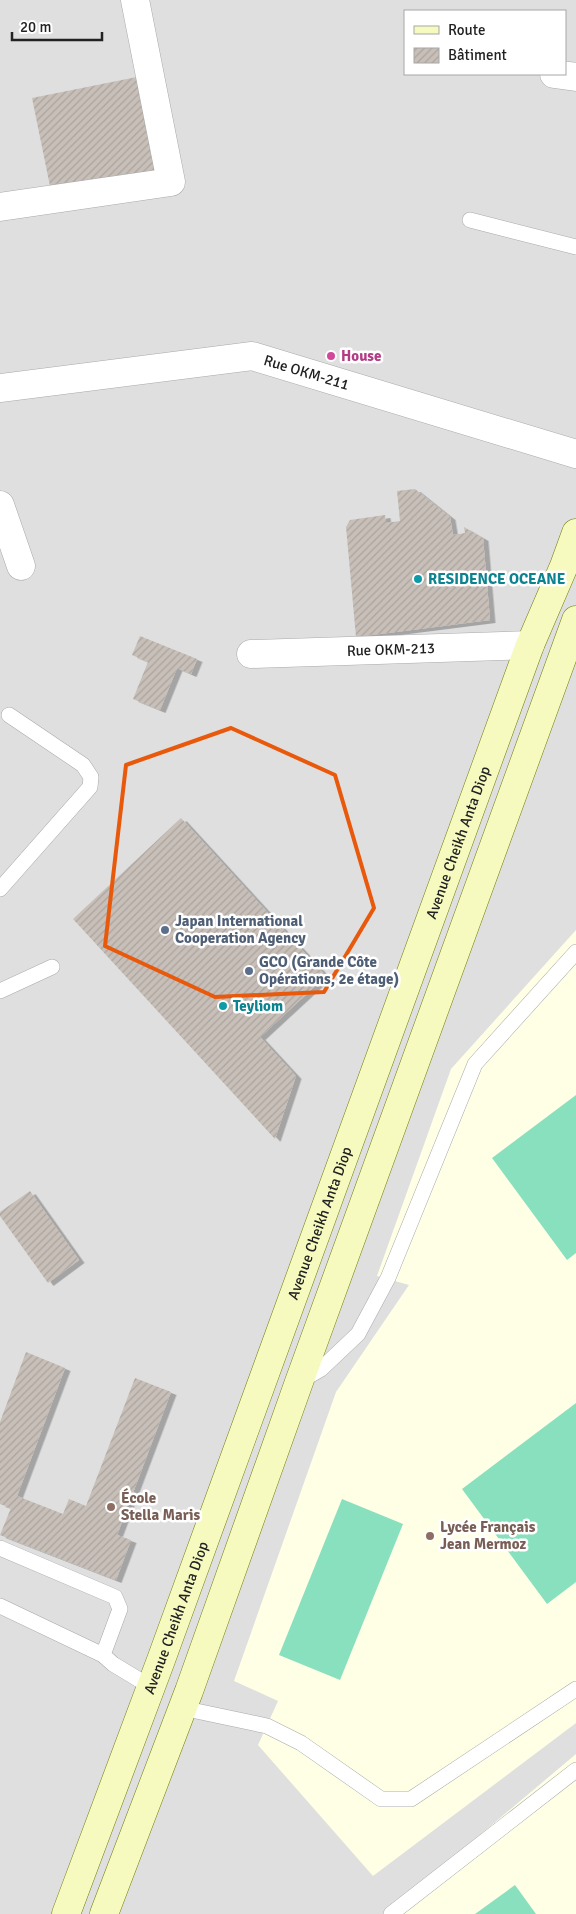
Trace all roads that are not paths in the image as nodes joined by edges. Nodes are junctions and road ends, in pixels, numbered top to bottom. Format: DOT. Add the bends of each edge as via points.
graph roads {
  1 [pos="135,0"];
  2 [pos="561,75"];
  3 [pos="576,77"];
  4 [pos="0,207"];
  5 [pos="470,220"];
  6 [pos="576,247"];
  7 [pos="0,388"];
  8 [pos="576,454"];
  9 [pos="0,505"];
  10 [pos="576,532"];
  11 [pos="21,566"];
  12 [pos="576,620"];
  13 [pos="530,645"];
  14 [pos="251,654"];
  15 [pos="9,715"];
  16 [pos="0,889"];
  17 [pos="576,952"];
  18 [pos="52,967"];
  19 [pos="0,991"];
  20 [pos="298,1382"];
  21 [pos="0,1548"];
  22 [pos="0,1606"];
  23 [pos="103,1655"];
  24 [pos="151,1687"];
  25 [pos="576,1689"];
  26 [pos="182,1708"];
  27 [pos="576,1770"];
  28 [pos="66,1914"];
  29 [pos="104,1914"];
  30 [pos="391,1914"];
  1 -- 4 [label="street" via="171,182"];
  2 -- 3 [label="street"];
  5 -- 6 [label="lane"];
  7 -- 8 [label="street, Rue OKM-211" via="252,356"];
  9 -- 11 [label="street"];
  10 -- 13 [label="street, Avenue Cheikh Anta Diop"];
  12 -- 20 [label="street"];
  13 -- 14 [label="street, Rue OKM-213"];
  13 -- 24 [label="street, Avenue Cheikh Anta Diop"];
  15 -- 16 [label="lane" via="83,766 91,777 90,787"];
  17 -- 20 [label="lane" via="475,1064 388,1278 358,1334 321,1369"];
  18 -- 19 [label="lane"];
  20 -- 26 [label="street"];
  21 -- 23 [label="lane" via="115,1597 120,1609"];
  22 -- 23 [label="lane"];
  23 -- 24 [label="lane"];
  24 -- 28 [label="street, Avenue Cheikh Anta Diop"];
  25 -- 26 [label="lane" via="410,1799 381,1798 301,1743 267,1726"];
  26 -- 29 [label="street"];
  27 -- 30 [label="lane"];
}
